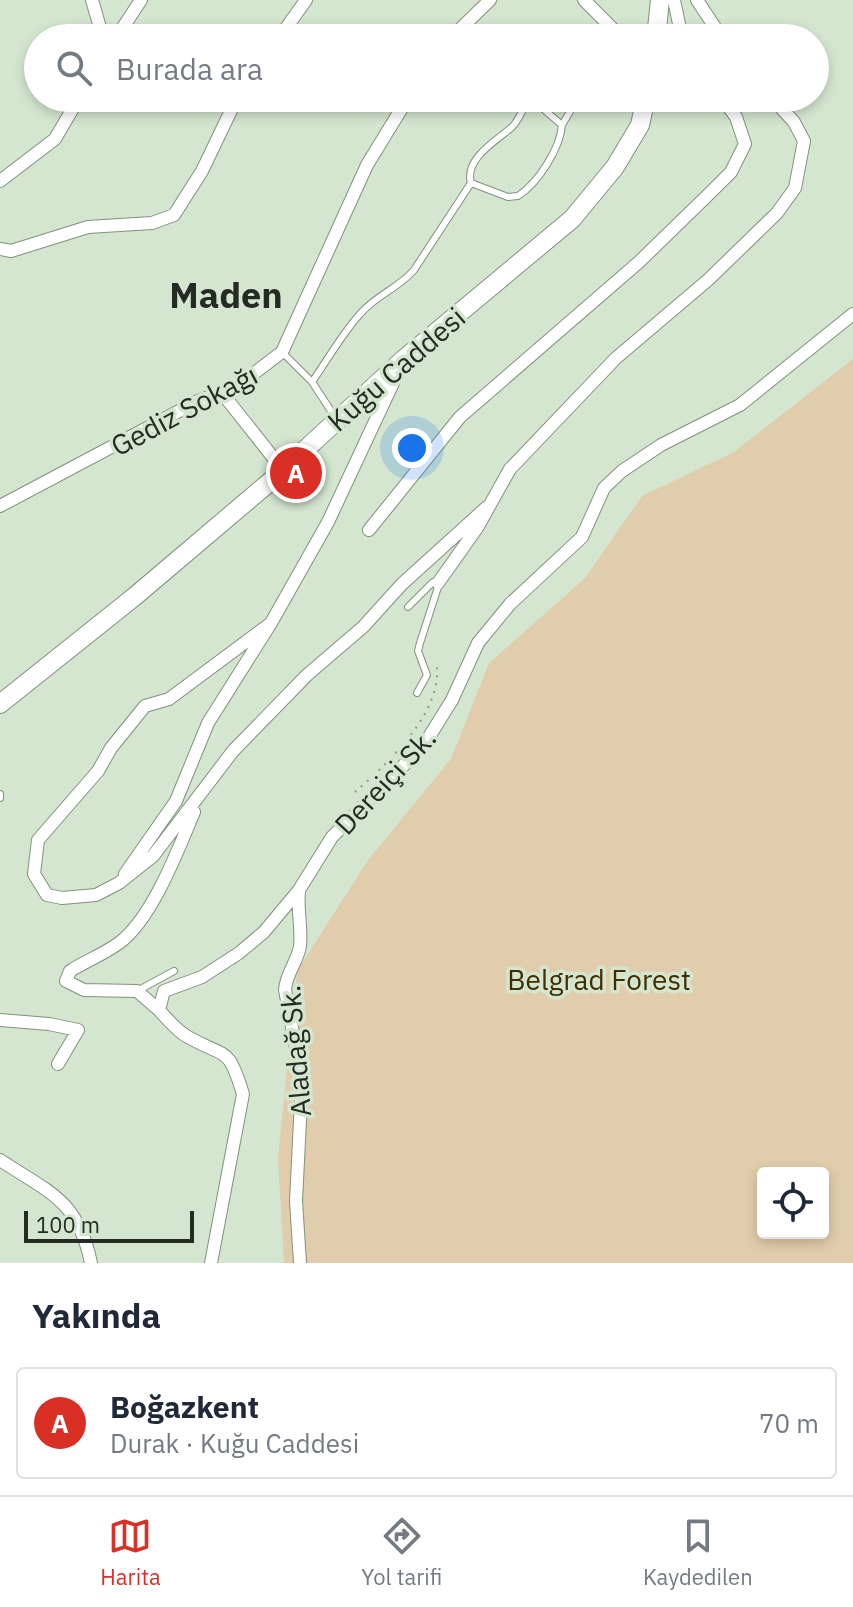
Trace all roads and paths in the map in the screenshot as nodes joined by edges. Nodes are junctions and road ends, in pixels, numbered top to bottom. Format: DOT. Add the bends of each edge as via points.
graph roads {
  1 [pos="92,0"];
  2 [pos="141,0"];
  3 [pos="306,0"];
  4 [pos="490,0"];
  5 [pos="584,0"];
  6 [pos="660,0"];
  7 [pos="674,0"];
  8 [pos="697,0"];
  9 [pos="99,24"];
  10 [pos="125,24"];
  11 [pos="289,24"];
  12 [pos="465,24"];
  13 [pos="607,24"];
  14 [pos="657,24"];
  15 [pos="679,24"];
  16 [pos="713,24"];
  17 [pos="71,112"];
  18 [pos="230,112"];
  19 [pos="399,112"];
  20 [pos="521,112"];
  21 [pos="547,112"];
  22 [pos="570,112"];
  23 [pos="639,112"];
  24 [pos="643,112"];
  25 [pos="732,112"];
  26 [pos="785,112"];
  27 [pos="562,125"];
  28 [pos="640,125"];
  29 [pos="0,181"];
  30 [pos="471,183"];
  31 [pos="0,249"];
  32 [pos="853,314"];
  33 [pos="282,352"];
  34 [pos="404,359"];
  35 [pos="312,382"];
  36 [pos="222,393"];
  37 [pos="337,420"];
  38 [pos="283,470"];
  39 [pos="0,506"];
  40 [pos="487,507"];
  41 [pos="369,530"];
  42 [pos="438,583"];
  43 [pos="408,607"];
  44 [pos="271,623"];
  45 [pos="438,678"];
  46 [pos="417,693"];
  47 [pos="0,704"];
  48 [pos="355,792"];
  49 [pos="200,798"];
  50 [pos="119,883"];
  51 [pos="299,890"];
  52 [pos="174,971"];
  53 [pos="137,991"];
  54 [pos="159,1010"];
  55 [pos="0,1020"];
  56 [pos="58,1064"];
  57 [pos="0,1160"];
  58 [pos="91,1263"];
  59 [pos="211,1263"];
  60 [pos="300,1263"];
  1 -- 9 [label="street"];
  2 -- 10 [label="street"];
  3 -- 11 [label="street"];
  4 -- 12 [label="street"];
  5 -- 13 [label="street"];
  6 -- 14 [label="street"];
  7 -- 15 [label="street"];
  8 -- 16 [label="street"];
  17 -- 29 [label="street" via="55,139"];
  18 -- 31 [label="street" via="174,215 152,223 88,227 11,251"];
  19 -- 33 [label="street, Gediz Sokağı" via="367,165"];
  20 -- 30 [label="lane" via="474,164"];
  21 -- 27 [label="lane"];
  22 -- 27 [label="lane"];
  23 -- 28 [label="street"];
  24 -- 28 [label="street, Kuğu Caddesi"];
  25 -- 41 [label="street" via="745,144 731,172 639,262 460,417"];
  26 -- 40 [label="street" via="804,141 795,188 777,213 561,413 510,469"];
  27 -- 30 [label="lane" via="561,138 544,166 518,196"];
  28 -- 34 [label="street, Kuğu Caddesi" via="615,167 572,219"];
  30 -- 35 [label="lane" via="414,270 360,314"];
  32 -- 51 [label="street, Dereiçi Sk." via="740,405 661,445 604,488 582,537 510,604 478,643 440,723 332,837"];
  33 -- 35 [label="lane"];
  33 -- 36 [label="street, Gediz Sokağı"];
  34 -- 37 [label="street, Kuğu Caddesi"];
  34 -- 44 [label="street" via="328,522"];
  35 -- 37 [label="lane"];
  36 -- 38 [label="street"];
  36 -- 39 [label="street, Gediz Sokağı"];
  37 -- 38 [label="street, Kuğu Caddesi"];
  38 -- 47 [label="street, Kuğu Caddesi"];
  40 -- 42 [label="street"];
  40 -- 49 [label="street" via="307,675 233,751"];
  42 -- 43 [label="lane"];
  42 -- 46 [label="lane" via="418,651 427,675"];
  44 -- 50 [label="street" via="208,723 176,801"];
  44 -- 50 [label="street" via="169,699 145,706 38,840 34,874 47,895 96,895"];
  45 -- 48 [label="path" via="411,734"];
  49 -- 50 [label="street" via="153,856"];
  49 -- 53 [label="street" via="132,932 70,971 66,981 84,990"];
  51 -- 54 [label="street, Dereiçi Sk." via="239,953 202,977 164,991"];
  51 -- 60 [label="street, Aladağ Sk." via="300,946 285,990 302,1080 296,1201"];
  52 -- 53 [label="lane"];
  53 -- 54 [label="street"];
  54 -- 59 [label="street" via="188,1037 220,1049 235,1067 243,1094"];
  55 -- 56 [label="street" via="78,1030"];
  57 -- 58 [label="street" via="63,1202 84,1229"];
}
